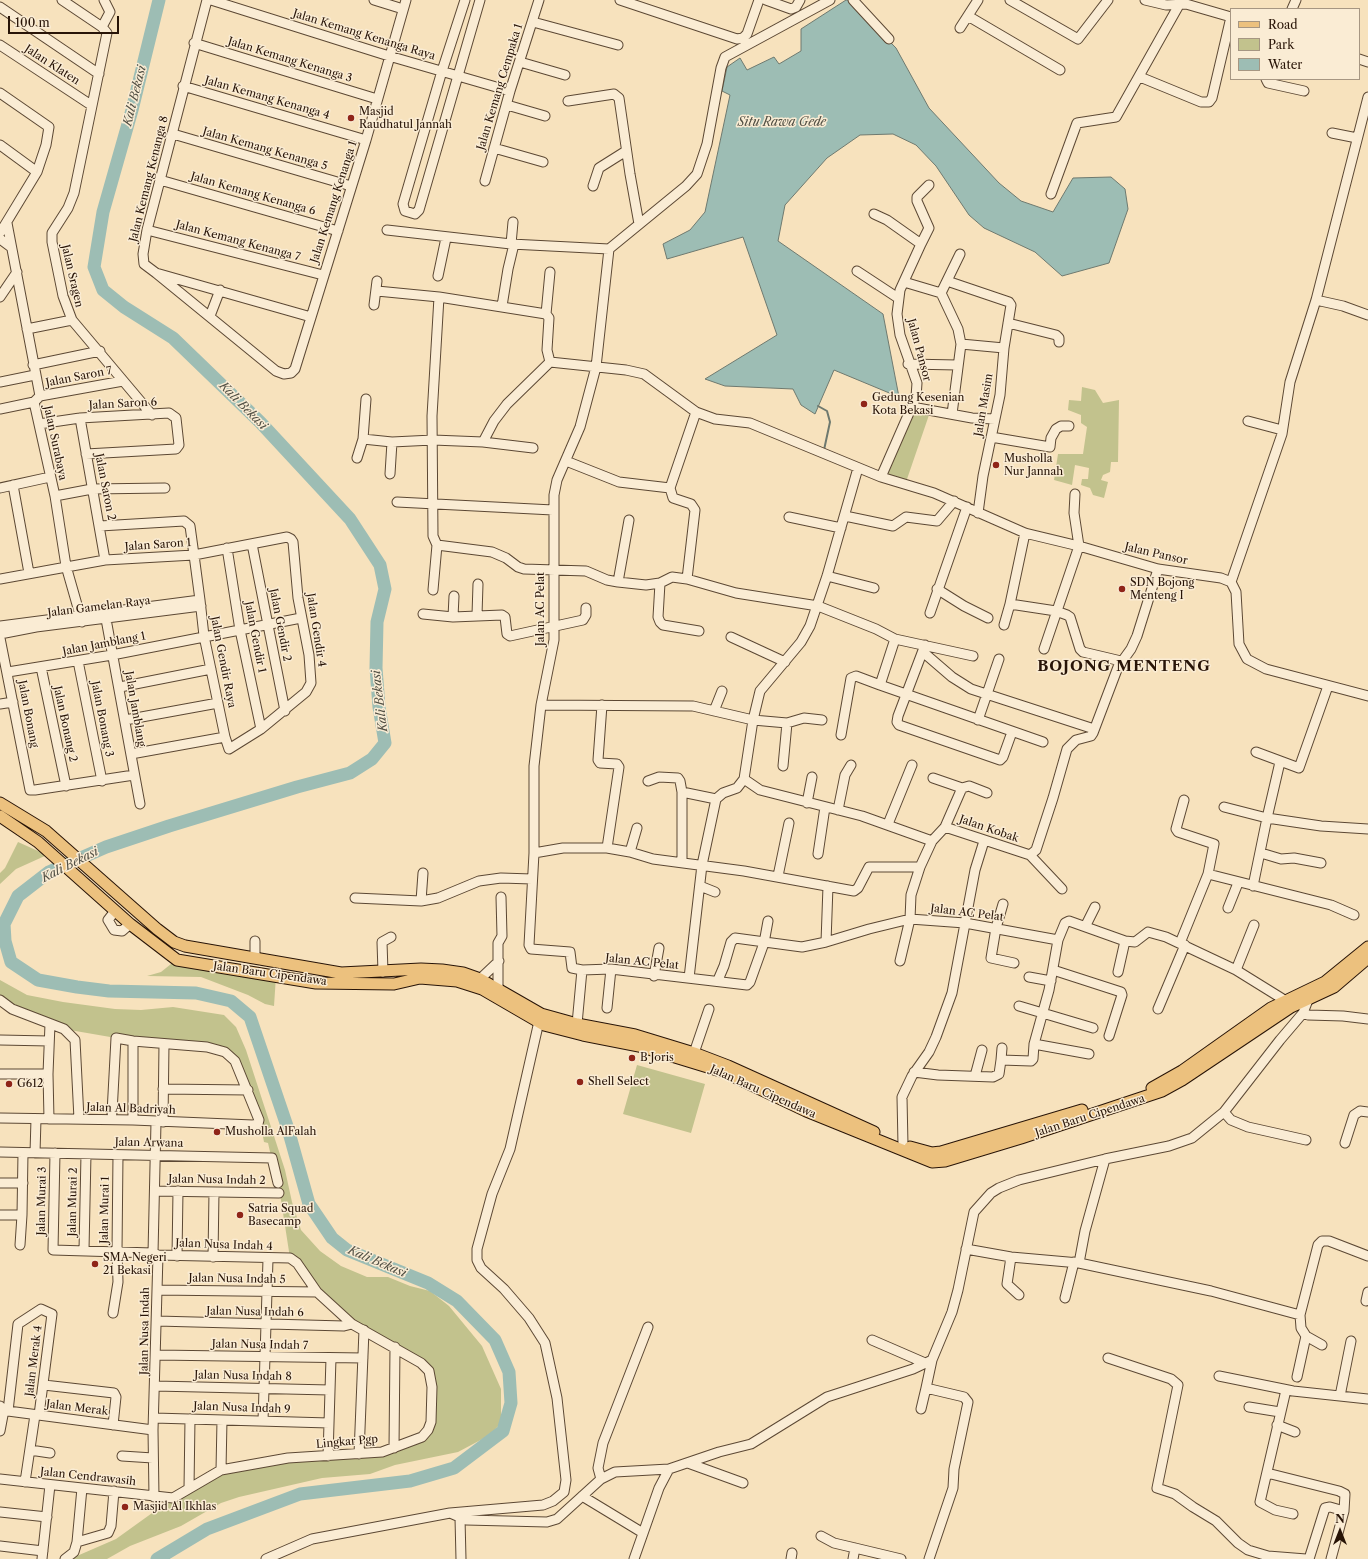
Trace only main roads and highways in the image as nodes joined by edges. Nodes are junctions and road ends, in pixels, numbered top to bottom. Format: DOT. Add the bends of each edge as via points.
graph roads {
  1 [pos="0,803"];
  2 [pos="0,816"];
  3 [pos="25,820"];
  4 [pos="19,830"];
  5 [pos="1368,947"];
  6 [pos="1368,958"];
  7 [pos="277,962"];
  8 [pos="276,976"];
  9 [pos="1306,996"];
  10 [pos="539,1018"];
  11 [pos="687,1054"];
  12 [pos="1132,1099"];
  13 [pos="1019,1134"];
  1 -- 3 [label="main road, Jalan Baru Cipendawa"];
  2 -- 4 [label="main road, Jalan Baru Cipendawa"];
  3 -- 4 [label="main road"];
  3 -- 7 [label="main road, Jalan Baru Cipendawa" via="46,831 174,942"];
  4 -- 8 [label="main road, Jalan Baru Cipendawa" via="38,842 130,924 177,960"];
  5 -- 9 [label="main road, Jalan Baru Cipendawa"];
  6 -- 9 [label="main road, Jalan Baru Cipendawa" via="1334,987"];
  7 -- 8 [label="main road"];
  7 -- 10 [label="main road, Jalan Baru Cipendawa" via="341,973 442,970 463,973 498,989"];
  8 -- 10 [label="main road, Jalan Baru Cipendawa" via="316,983 394,984 420,978 457,981 482,989"];
  9 -- 12 [label="main road, Jalan Baru Cipendawa" via="1271,1008 1182,1071"];
  9 -- 12 [label="main road, Jalan Baru Cipendawa" via="1182,1080 1162,1091"];
  10 -- 11 [label="main road, Jalan Baru Cipendawa" via="634,1035"];
  10 -- 11 [label="main road, Jalan Baru Cipendawa" via="583,1035"];
  11 -- 13 [label="main road, Jalan Baru Cipendawa" via="728,1066 903,1145 932,1153"];
  11 -- 13 [label="main road, Jalan Baru Cipendawa" via="806,1111 932,1162 945,1161"];
  12 -- 13 [label="main road, Jalan Baru Cipendawa"];
}
